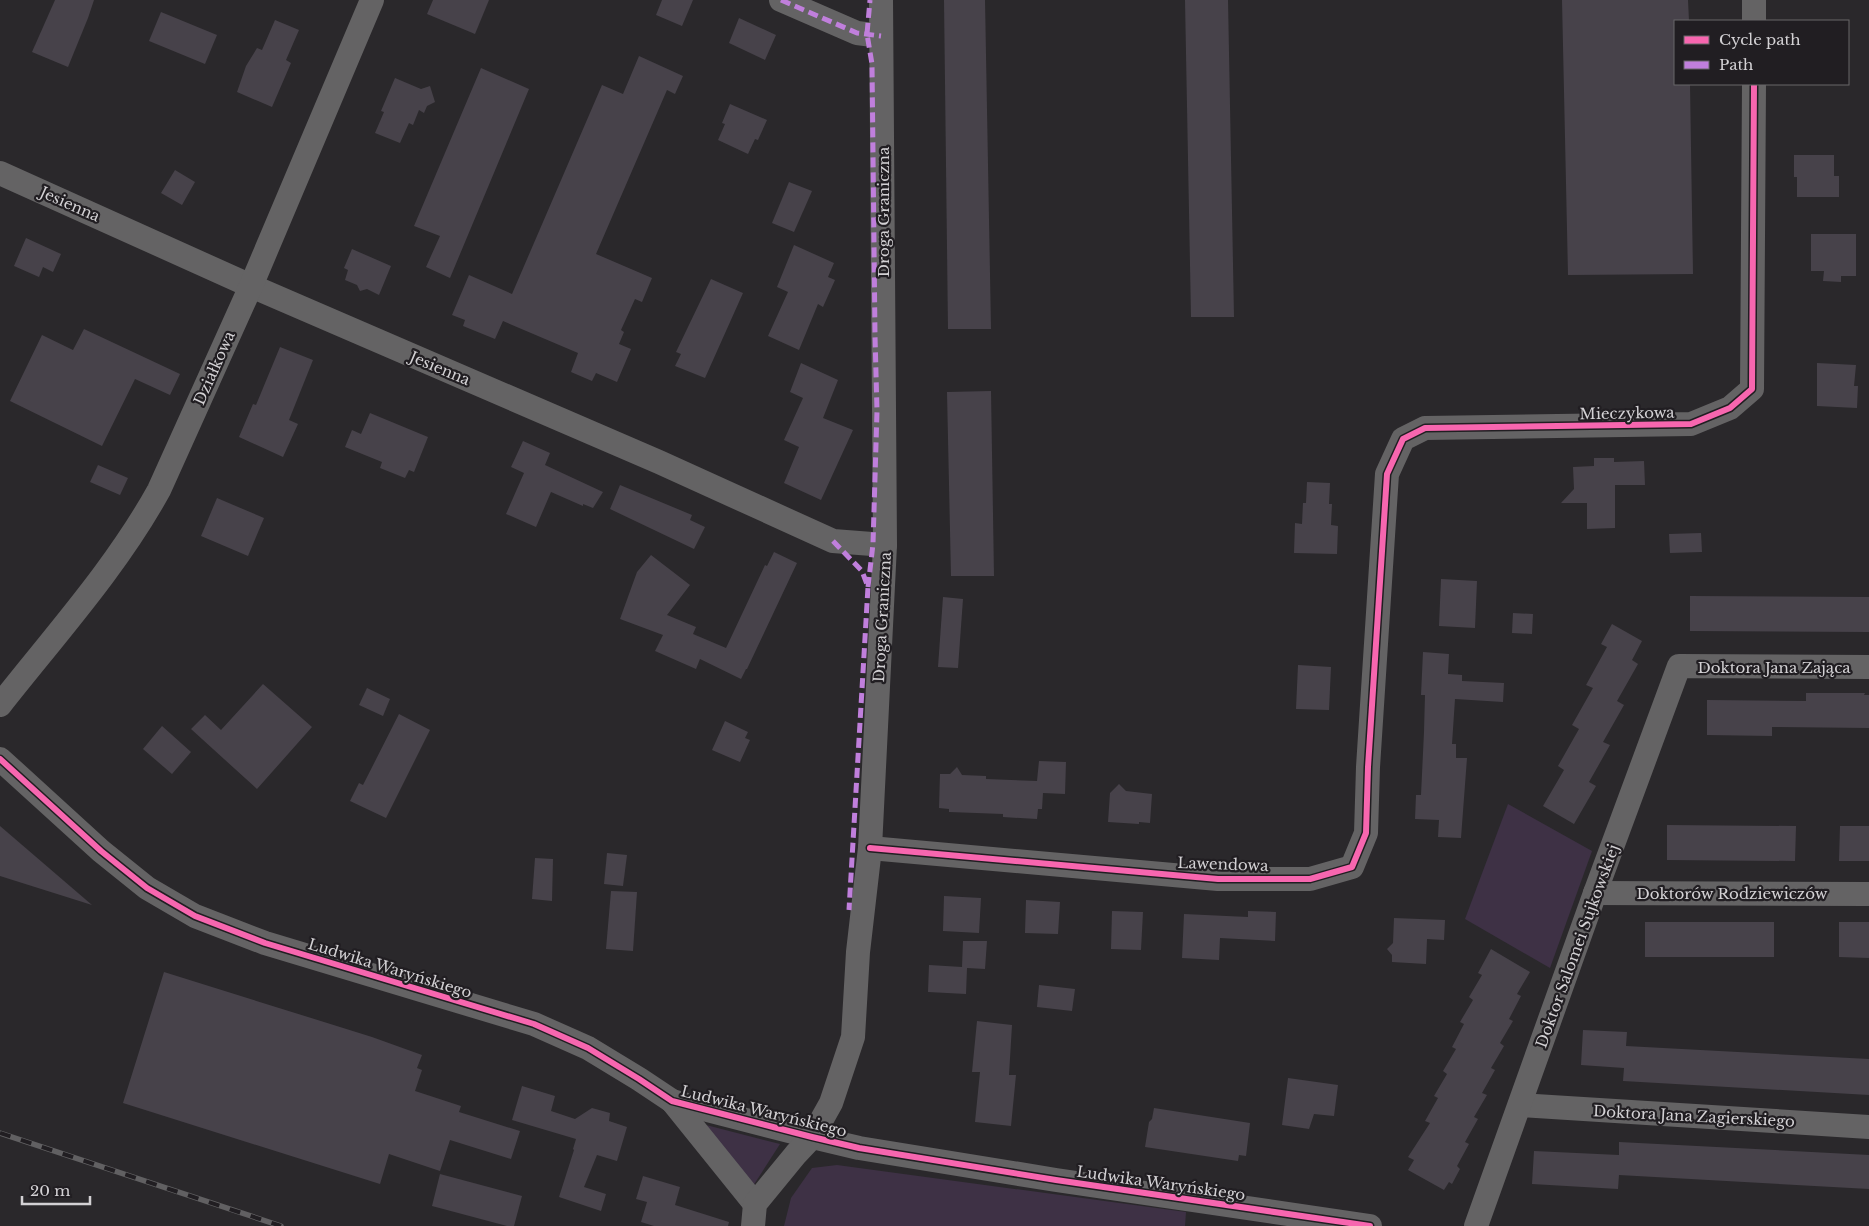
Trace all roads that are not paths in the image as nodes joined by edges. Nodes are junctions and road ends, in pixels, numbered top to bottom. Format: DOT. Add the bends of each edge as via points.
graph roads {
  1 [pos="372,0"];
  2 [pos="781,0"];
  3 [pos="881,0"];
  4 [pos="1754,0"];
  5 [pos="1754,20"];
  6 [pos="881,36"];
  7 [pos="1754,85"];
  8 [pos="0,173"];
  9 [pos="250,286"];
  10 [pos="885,546"];
  11 [pos="1376,648"];
  12 [pos="1679,666"];
  13 [pos="1869,666"];
  14 [pos="0,705"];
  15 [pos="0,760"];
  16 [pos="870,848"];
  17 [pos="1595,893"];
  18 [pos="1869,894"];
  19 [pos="672,1102"];
  20 [pos="1520,1105"];
  21 [pos="1869,1127"];
  22 [pos="812,1138"];
  23 [pos="754,1215"];
  24 [pos="1370,1226"];
  25 [pos="1476,1226"];
  1 -- 9 [label="street, Działkowa"];
  2 -- 6 [label="street" via="857,33"];
  3 -- 6 [label="street, Droga Graniczna"];
  4 -- 5 [label="street"];
  6 -- 10 [label="street, Droga Graniczna"];
  7 -- 11 [label="street, Mieczykowa" via="1752,389 1730,408 1691,424 1425,428 1402,439 1387,474"];
  8 -- 9 [label="street, Jesienna"];
  9 -- 10 [label="street, Jesienna" via="659,462 833,541"];
  9 -- 14 [label="street, Działkowa" via="159,490 141,522 121,554"];
  10 -- 16 [label="street, Droga Graniczna"];
  11 -- 16 [label="street, Lawendowa" via="1366,833 1352,867 1310,879 1218,879"];
  12 -- 13 [label="street, Doktora Jana Zająca"];
  12 -- 17 [label="street, Doktor Salomei Sujkowskiej"];
  15 -- 19 [label="street, Ludwika Waryńskiego" via="147,888 195,916 265,943 534,1024 588,1048"];
  16 -- 22 [label="street, Droga Graniczna" via="858,952 853,1036 831,1104"];
  17 -- 18 [label="street, Doktorów Rodziewiczów"];
  17 -- 20 [label="street, Doktor Salomei Sujkowskiej"];
  19 -- 22 [label="street, Ludwika Waryńskiego"];
  19 -- 23 [label="street, Droga Graniczna"];
  20 -- 21 [label="street, Doktora Jana Zagierskiego"];
  20 -- 25 [label="street, Doktor Salomei Sujkowskiej"];
  22 -- 23 [label="street, Droga Graniczna" via="796,1154"];
  22 -- 24 [label="street, Ludwika Waryńskiego" via="1056,1180"];
}
